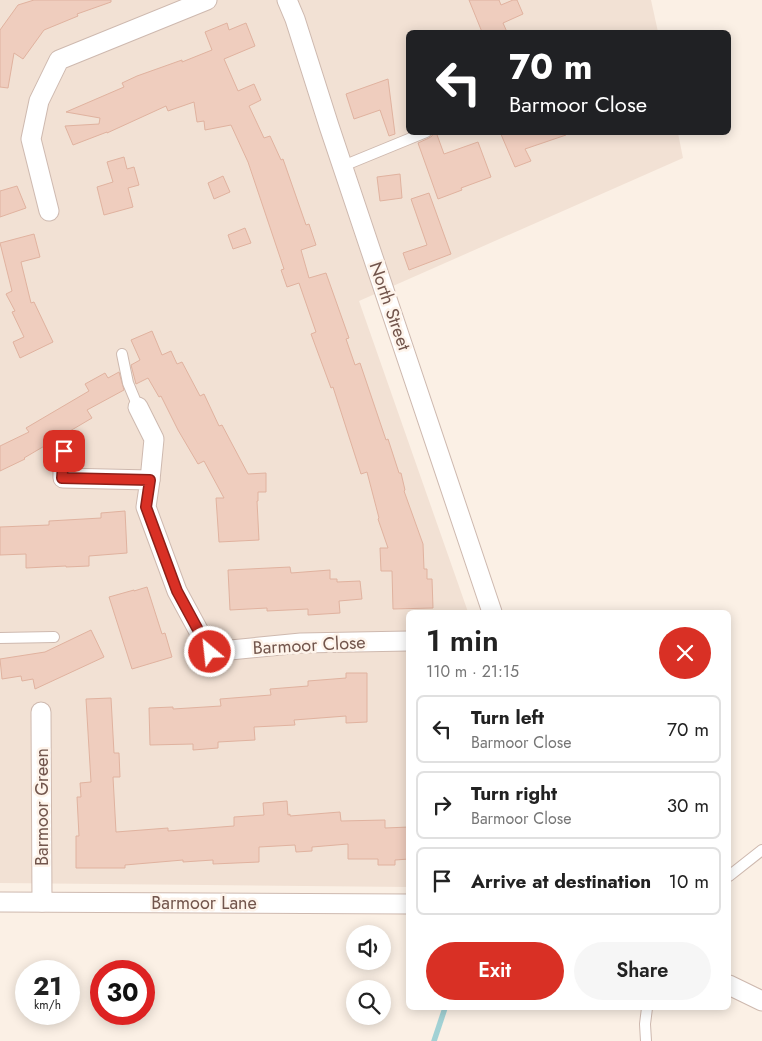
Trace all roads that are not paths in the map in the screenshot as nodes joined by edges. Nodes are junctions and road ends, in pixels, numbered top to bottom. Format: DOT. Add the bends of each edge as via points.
graph roads {
  1 [pos="207,0"];
  2 [pos="287,0"];
  3 [pos="419,135"];
  4 [pos="343,166"];
  5 [pos="49,211"];
  6 [pos="122,354"];
  7 [pos="138,407"];
  8 [pos="64,451"];
  9 [pos="150,480"];
  10 [pos="491,610"];
  11 [pos="54,637"];
  12 [pos="0,638"];
  13 [pos="406,641"];
  14 [pos="41,712"];
  15 [pos="762,850"];
  16 [pos="731,874"];
  17 [pos="0,902"];
  18 [pos="42,902"];
  19 [pos="406,904"];
  20 [pos="731,985"];
  21 [pos="762,1001"];
  22 [pos="647,1010"];
  23 [pos="646,1041"];
  1 -- 5 [label="street" via="59,60 39,101 31,138"];
  2 -- 4 [label="street, North Street"];
  3 -- 4 [label="lane"];
  4 -- 10 [label="street, North Street"];
  6 -- 7 [label="lane" via="128,383"];
  7 -- 9 [label="street" via="154,439"];
  8 -- 9 [label="street" via="62,478"];
  9 -- 13 [label="street, Barmoor Close" via="146,507 177,591 210,652 301,643"];
  11 -- 12 [label="lane"];
  14 -- 18 [label="street, Barmoor Green"];
  15 -- 16 [label="lane"];
  17 -- 18 [label="street, Barmoor Lane"];
  18 -- 19 [label="street, Barmoor Lane"];
  20 -- 21 [label="street"];
  22 -- 23 [label="lane"];
}
